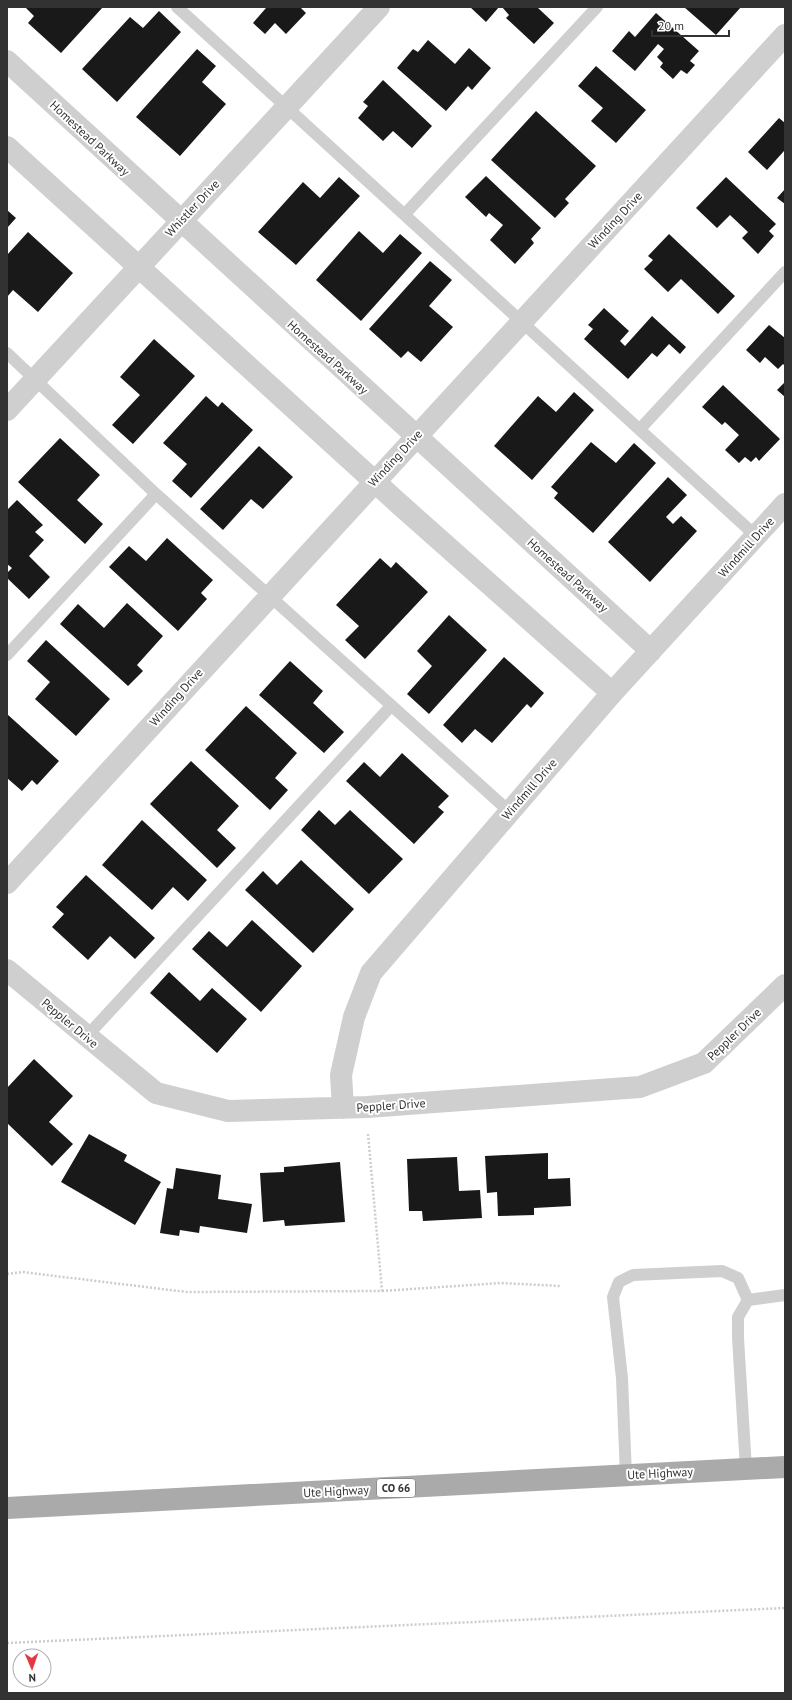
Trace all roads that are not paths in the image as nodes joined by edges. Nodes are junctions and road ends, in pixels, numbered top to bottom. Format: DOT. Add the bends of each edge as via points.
graph roads {
  1 [pos="177,7"];
  2 [pos="379,7"];
  3 [pos="597,7"];
  4 [pos="785,35"];
  5 [pos="7,61"];
  6 [pos="286,106"];
  7 [pos="7,147"];
  8 [pos="405,214"];
  9 [pos="180,221"];
  10 [pos="138,268"];
  11 [pos="785,272"];
  12 [pos="522,321"];
  13 [pos="7,353"];
  14 [pos="36,380"];
  15 [pos="7,410"];
  16 [pos="640,430"];
  17 [pos="416,436"];
  18 [pos="374,481"];
  19 [pos="156,494"];
  20 [pos="785,504"];
  21 [pos="756,536"];
  22 [pos="270,595"];
  23 [pos="651,651"];
  24 [pos="7,655"];
  25 [pos="612,693"];
  26 [pos="391,706"];
  27 [pos="510,812"];
  28 [pos="7,883"];
  29 [pos="7,970"];
  30 [pos="785,985"];
  31 [pos="87,1036"];
  32 [pos="342,1108"];
  33 [pos="785,1295"];
  34 [pos="748,1300"];
  35 [pos="785,1467"];
  36 [pos="746,1469"];
  37 [pos="626,1475"];
  38 [pos="7,1508"];
  1 -- 6 [label="lane"];
  2 -- 6 [label="street, Whistler Drive"];
  3 -- 8 [label="lane"];
  4 -- 12 [label="street, Winding Drive"];
  5 -- 9 [label="street, Homestead Parkway"];
  6 -- 8 [label="lane"];
  6 -- 9 [label="street, Whistler Drive"];
  7 -- 10 [label="street"];
  8 -- 12 [label="lane"];
  9 -- 10 [label="street, Whistler Drive"];
  9 -- 17 [label="street, Homestead Parkway"];
  10 -- 14 [label="street, Whistler Drive"];
  10 -- 18 [label="street"];
  11 -- 16 [label="lane"];
  12 -- 16 [label="lane"];
  12 -- 17 [label="street, Winding Drive"];
  13 -- 14 [label="lane"];
  14 -- 15 [label="street, Whistler Drive"];
  14 -- 19 [label="lane"];
  16 -- 21 [label="lane"];
  17 -- 18 [label="street, Winding Drive"];
  17 -- 23 [label="street, Homestead Parkway"];
  18 -- 22 [label="street, Winding Drive"];
  18 -- 25 [label="street"];
  19 -- 22 [label="lane"];
  19 -- 24 [label="lane"];
  20 -- 21 [label="street, Windmill Drive"];
  21 -- 23 [label="street, Windmill Drive"];
  22 -- 26 [label="lane"];
  22 -- 28 [label="street, Winding Drive"];
  23 -- 25 [label="street, Windmill Drive"];
  25 -- 27 [label="street, Windmill Drive"];
  26 -- 27 [label="lane"];
  26 -- 31 [label="lane"];
  27 -- 32 [label="street, Windmill Drive" via="371,973 354,1016 341,1075"];
  29 -- 31 [label="street, Peppler Drive"];
  30 -- 32 [label="street, Peppler Drive" via="704,1063 640,1087"];
  31 -- 32 [label="street, Peppler Drive" via="156,1093 228,1112"];
  33 -- 34 [label="lane"];
  34 -- 36 [label="lane" via="738,1316"];
  34 -- 37 [label="lane" via="738,1278 722,1271 633,1275 619,1282 613,1297 622,1378"];
  35 -- 36 [label="main road, Ute Highway / CO 66"];
  36 -- 37 [label="main road, Ute Highway / CO 66"];
  37 -- 38 [label="main road, Ute Highway / CO 66"];
}
